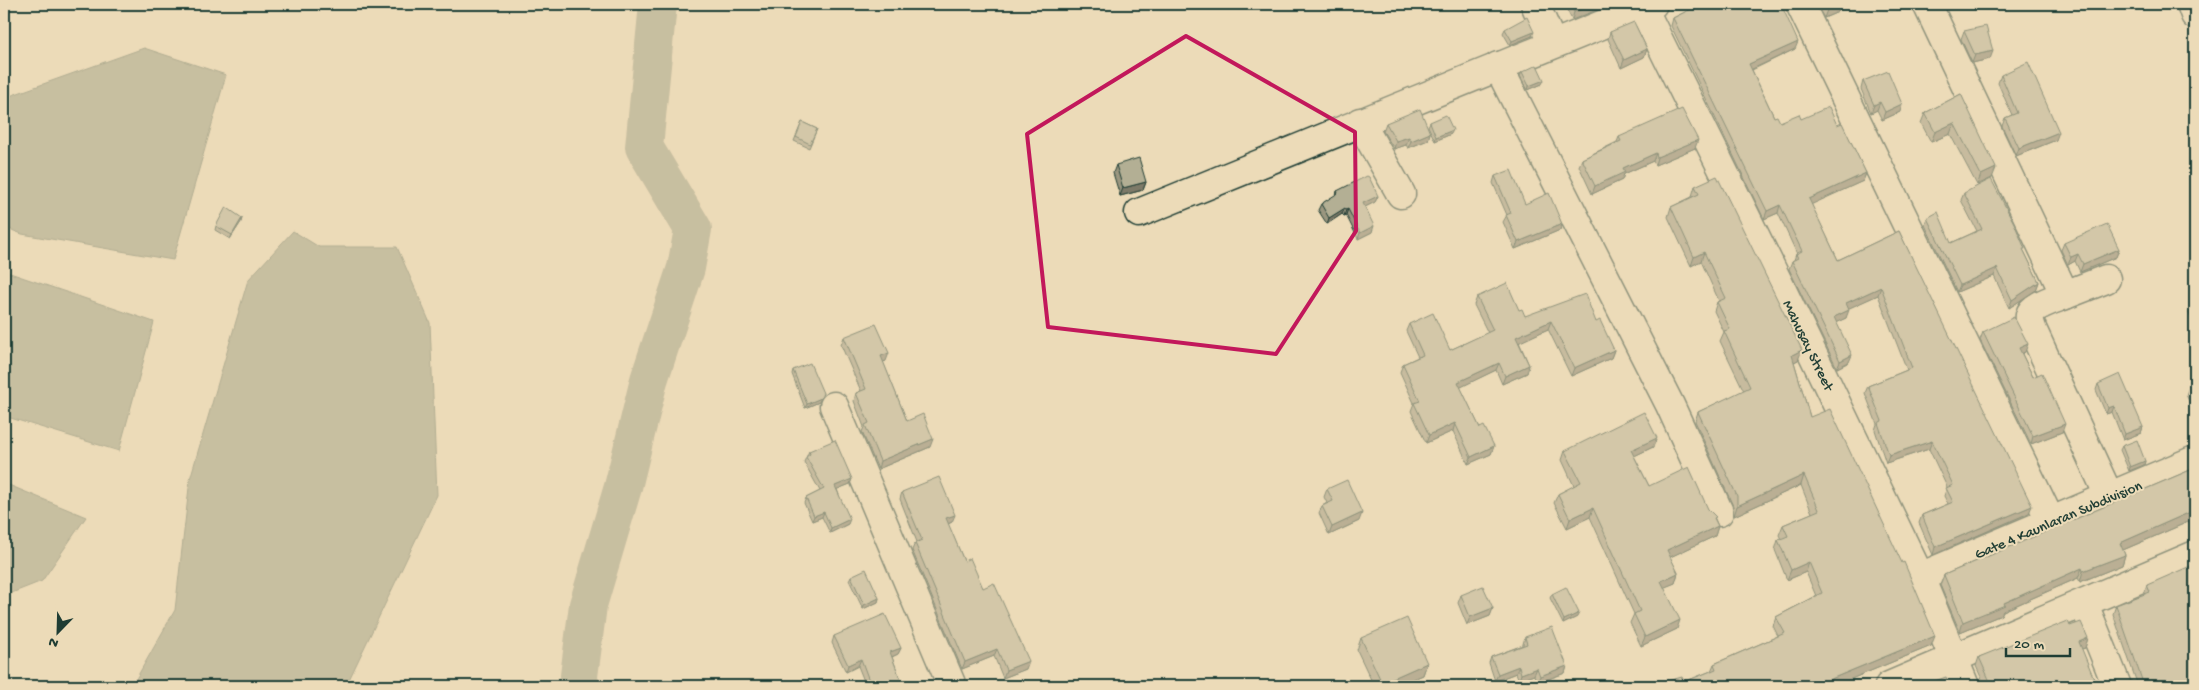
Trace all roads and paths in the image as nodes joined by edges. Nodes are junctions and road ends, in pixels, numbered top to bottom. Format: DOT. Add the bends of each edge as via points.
graph roads {
  1 [pos="1535,4"];
  2 [pos="1800,4"];
  3 [pos="1927,4"];
  4 [pos="2191,4"];
  5 [pos="1648,6"];
  6 [pos="2195,14"];
  7 [pos="1552,43"];
  8 [pos="1498,66"];
  9 [pos="1360,122"];
  10 [pos="1401,194"];
  11 [pos="1139,213"];
  12 [pos="2106,279"];
  13 [pos="2065,295"];
  14 [pos="834,406"];
  15 [pos="2195,460"];
  16 [pos="2110,496"];
  17 [pos="1719,512"];
  18 [pos="2051,522"];
  19 [pos="2195,555"];
  20 [pos="1920,577"];
  21 [pos="2084,604"];
  22 [pos="1955,659"];
  23 [pos="952,686"];
  24 [pos="1889,686"];
  25 [pos="1965,686"];
  26 [pos="2117,686"];
  1 -- 7 [label="street"];
  2 -- 18 [label="street"];
  3 -- 13 [label="street"];
  4 -- 6 [label="street"];
  5 -- 7 [label="street"];
  5 -- 20 [label="street, Mahusay Street"];
  7 -- 8 [label="street"];
  8 -- 9 [label="street"];
  8 -- 17 [label="street" via="1670,405"];
  9 -- 10 [label="street"];
  9 -- 11 [label="street"];
  12 -- 13 [label="street"];
  13 -- 16 [label="street" via="2033,309 2030,321"];
  14 -- 23 [label="street"];
  15 -- 16 [label="street, Gate 4 Kaunlaran Subdivision"];
  16 -- 18 [label="street, Gate 4 Kaunlaran Subdivision"];
  18 -- 20 [label="street, Gate 4 Kaunlaran Subdivision"];
  19 -- 21 [label="street"];
  20 -- 22 [label="street, Mahusay Street"];
  21 -- 22 [label="street"];
  21 -- 26 [label="street"];
  22 -- 24 [label="street"];
  22 -- 25 [label="street, Mahusay Street"];
}
